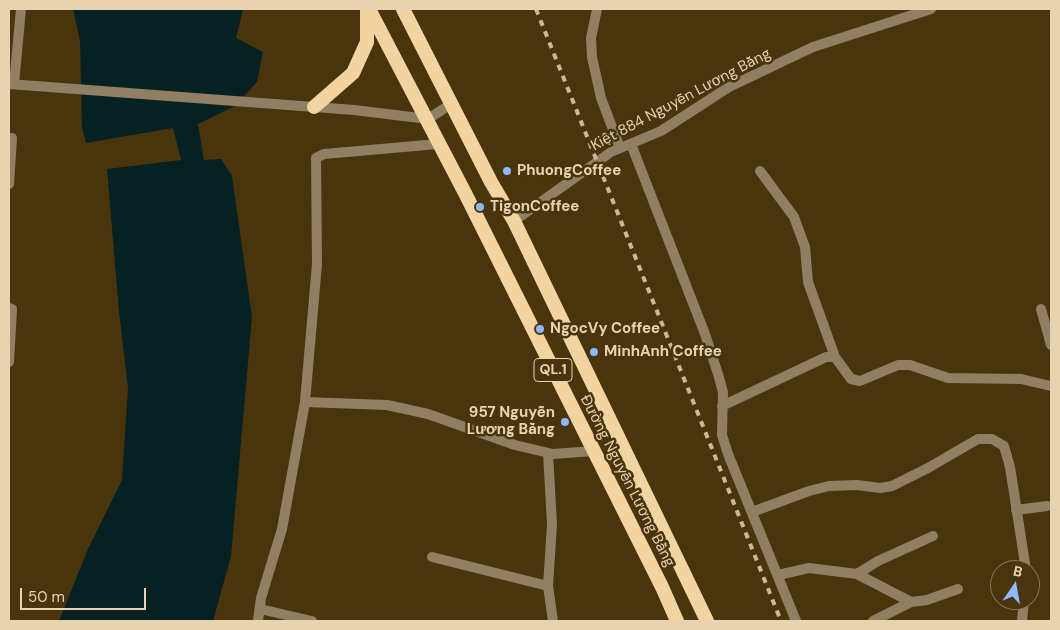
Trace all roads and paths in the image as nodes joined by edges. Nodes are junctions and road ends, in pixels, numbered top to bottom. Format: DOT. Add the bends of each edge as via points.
graph roads {
  1 [pos="21,9"];
  2 [pos="368,9"];
  3 [pos="403,9"];
  4 [pos="596,9"];
  5 [pos="931,9"];
  6 [pos="11,84"];
  7 [pos="451,104"];
  8 [pos="314,107"];
  9 [pos="428,119"];
  10 [pos="10,138"];
  11 [pos="438,144"];
  12 [pos="631,144"];
  13 [pos="620,148"];
  14 [pos="760,171"];
  15 [pos="9,184"];
  16 [pos="514,221"];
  17 [pos="9,308"];
  18 [pos="1041,309"];
  19 [pos="1051,345"];
  20 [pos="835,357"];
  21 [pos="9,362"];
  22 [pos="1051,386"];
  23 [pos="306,402"];
  24 [pos="722,406"];
  25 [pos="594,451"];
  26 [pos="548,452"];
  27 [pos="1047,506"];
  28 [pos="1016,510"];
  29 [pos="752,512"];
  30 [pos="933,536"];
  31 [pos="432,557"];
  32 [pos="1024,560"];
  33 [pos="857,574"];
  34 [pos="778,575"];
  35 [pos="548,586"];
  36 [pos="958,589"];
  37 [pos="911,602"];
  38 [pos="261,603"];
  39 [pos="258,621"];
  40 [pos="312,621"];
  41 [pos="553,621"];
  42 [pos="677,621"];
  43 [pos="707,621"];
  44 [pos="796,621"];
  45 [pos="873,621"];
  1 -- 6 [label="street"];
  2 -- 8 [label="highway" via="367,42 353,73"];
  2 -- 9 [label="highway, Đường Nguyễn Lương Bằng / QL.1"];
  3 -- 7 [label="highway, Đường Nguyễn Lương Bằng / QL.1"];
  4 -- 13 [label="street" via="591,38 592,57 601,98"];
  5 -- 12 [label="street, Kiệt 884 Nguyễn Lương Bằng" via="813,47 729,87 661,131"];
  6 -- 8 [label="street"];
  7 -- 9 [label="street"];
  7 -- 16 [label="highway, Đường Nguyễn Lương Bằng / QL.1"];
  8 -- 9 [label="street"];
  9 -- 11 [label="highway, Đường Nguyễn Lương Bằng / QL.1"];
  10 -- 15 [label="street"];
  11 -- 23 [label="street" via="324,154 316,158 317,264"];
  11 -- 25 [label="highway, Đường Nguyễn Lương Bằng / QL.1"];
  12 -- 13 [label="street, Kiệt 884 Nguyễn Lương Bằng"];
  12 -- 24 [label="street" via="705,334 723,392"];
  13 -- 16 [label="street, Kiệt 884 Nguyễn Lương Bằng"];
  14 -- 20 [label="street" via="794,216 804,247 808,282"];
  16 -- 43 [label="highway, Đường Nguyễn Lương Bằng / QL.1"];
  17 -- 21 [label="street" via="12,309"];
  18 -- 19 [label="street"];
  20 -- 22 [label="street" via="851,379 860,381 898,365 910,365 948,378 1021,380"];
  20 -- 24 [label="street" via="826,357"];
  23 -- 26 [label="street" via="387,405 428,414 515,445"];
  23 -- 38 [label="street" via="282,529"];
  24 -- 29 [label="street" via="722,435"];
  25 -- 26 [label="street"];
  25 -- 42 [label="highway, Đường Nguyễn Lương Bằng / QL.1"];
  26 -- 35 [label="street" via="552,524"];
  27 -- 28 [label="street"];
  28 -- 29 [label="street" via="1004,446 992,439 978,439 892,486 830,486"];
  28 -- 32 [label="street"];
  29 -- 34 [label="street"];
  30 -- 33 [label="street" via="878,560"];
  31 -- 35 [label="street"];
  33 -- 34 [label="street" via="809,568"];
  33 -- 37 [label="street"];
  34 -- 44 [label="street"];
  35 -- 41 [label="street"];
  36 -- 37 [label="street"];
  37 -- 45 [label="street"];
  38 -- 39 [label="street"];
  38 -- 40 [label="street"];
}
